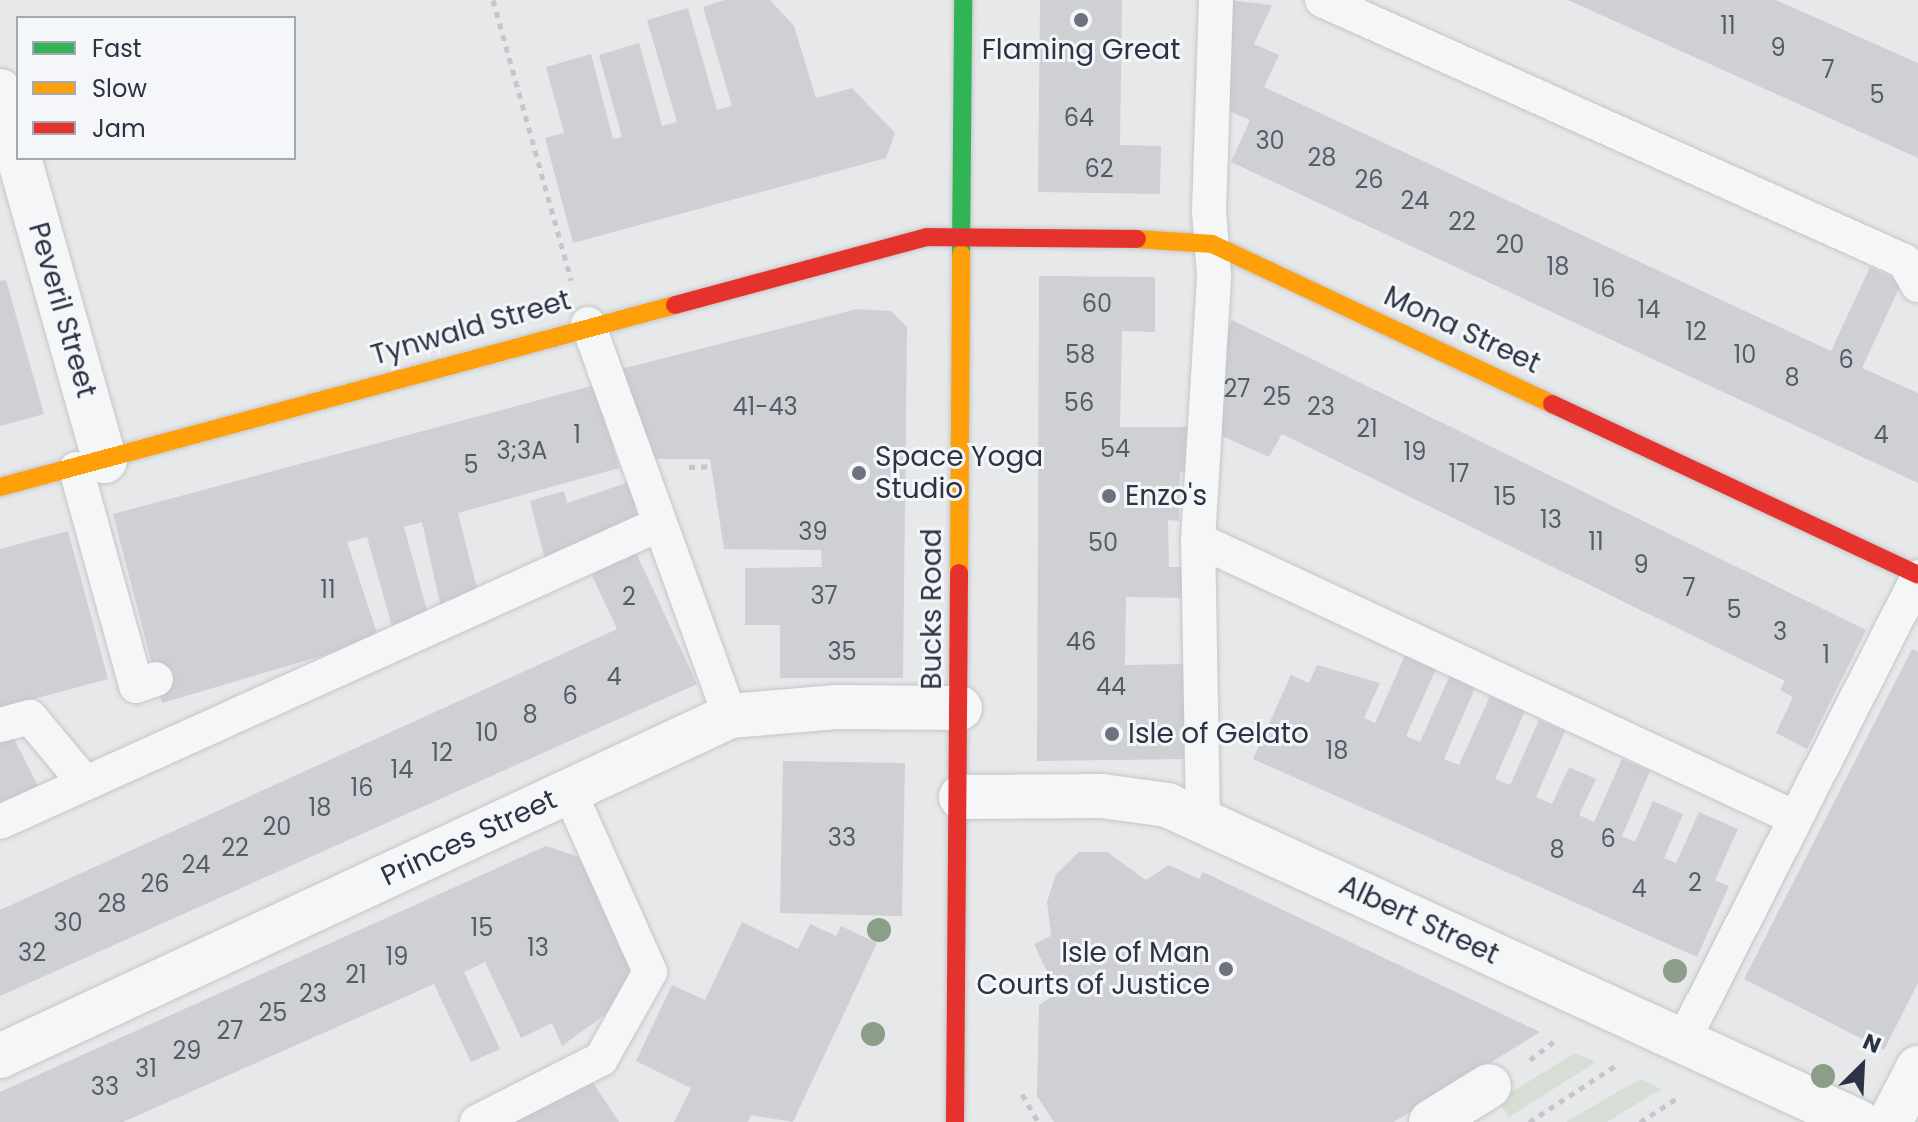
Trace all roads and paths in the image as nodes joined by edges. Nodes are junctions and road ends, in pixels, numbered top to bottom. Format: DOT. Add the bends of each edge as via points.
graph roads {
  1 [pos="493,0"];
  2 [pos="963,0"];
  3 [pos="1216,0"];
  4 [pos="1322,0"];
  5 [pos="0,91"];
  6 [pos="16,149"];
  7 [pos="18,160"];
  8 [pos="17,217"];
  9 [pos="960,234"];
  10 [pos="1212,244"];
  11 [pos="1918,285"];
  12 [pos="588,324"];
  13 [pos="90,465"];
  14 [pos="0,487"];
  15 [pos="660,524"];
  16 [pos="1198,540"];
  17 [pos="1918,576"];
  18 [pos="156,679"];
  19 [pos="960,708"];
  20 [pos="730,716"];
  21 [pos="0,725"];
  22 [pos="85,783"];
  23 [pos="569,791"];
  24 [pos="961,797"];
  25 [pos="1791,816"];
  26 [pos="1203,821"];
  27 [pos="0,822"];
  28 [pos="1682,1043"];
  29 [pos="0,1056"];
  30 [pos="1614,1068"];
  31 [pos="1918,1068"];
  32 [pos="1489,1086"];
  33 [pos="1022,1094"];
  34 [pos="1682,1095"];
  35 [pos="477,1122"];
  36 [pos="955,1122"];
  37 [pos="1038,1122"];
  38 [pos="1431,1122"];
  39 [pos="1529,1122"];
  40 [pos="1640,1122"];
  41 [pos="1859,1122"];
  42 [pos="1890,1122"];
  1 -- 12 [label="path"];
  2 -- 9 [label="street, Bucks Road"];
  3 -- 10 [label="lane"];
  4 -- 11 [label="lane" via="1904,261"];
  5 -- 6 [label="street, Peveril Street"];
  7 -- 8 [label="street, Peveril Street"];
  8 -- 13 [label="street, Peveril Street"];
  9 -- 10 [label="street, Mona Street"];
  9 -- 12 [label="street, Tynwald Street"];
  9 -- 19 [label="street, Bucks Road"];
  10 -- 16 [label="lane"];
  10 -- 17 [label="street, Mona Street"];
  12 -- 13 [label="street, Tynwald Street"];
  12 -- 15 [label="lane"];
  13 -- 14 [label="street, Tynwald Street"];
  13 -- 18 [label="lane" via="136,686"];
  15 -- 20 [label="lane"];
  15 -- 22 [label="lane"];
  16 -- 25 [label="lane"];
  16 -- 26 [label="lane"];
  17 -- 25 [label="lane"];
  19 -- 20 [label="street, Princes Street" via="837,707"];
  19 -- 24 [label="street, Bucks Road"];
  20 -- 23 [label="street, Princes Street"];
  21 -- 22 [label="lane" via="30,717"];
  22 -- 27 [label="lane"];
  23 -- 29 [label="street, Princes Street"];
  23 -- 35 [label="lane" via="650,972 601,1059"];
  24 -- 26 [label="street, Albert Street" via="1144,799"];
  24 -- 36 [label="street, Bucks Road"];
  25 -- 28 [label="lane"];
  26 -- 28 [label="street, Albert Street"];
  28 -- 41 [label="street, Albert Street"];
  30 -- 39 [label="path"];
  31 -- 42 [label="street"];
  32 -- 38 [label="street"];
  33 -- 37 [label="path"];
  34 -- 40 [label="path"];
}
